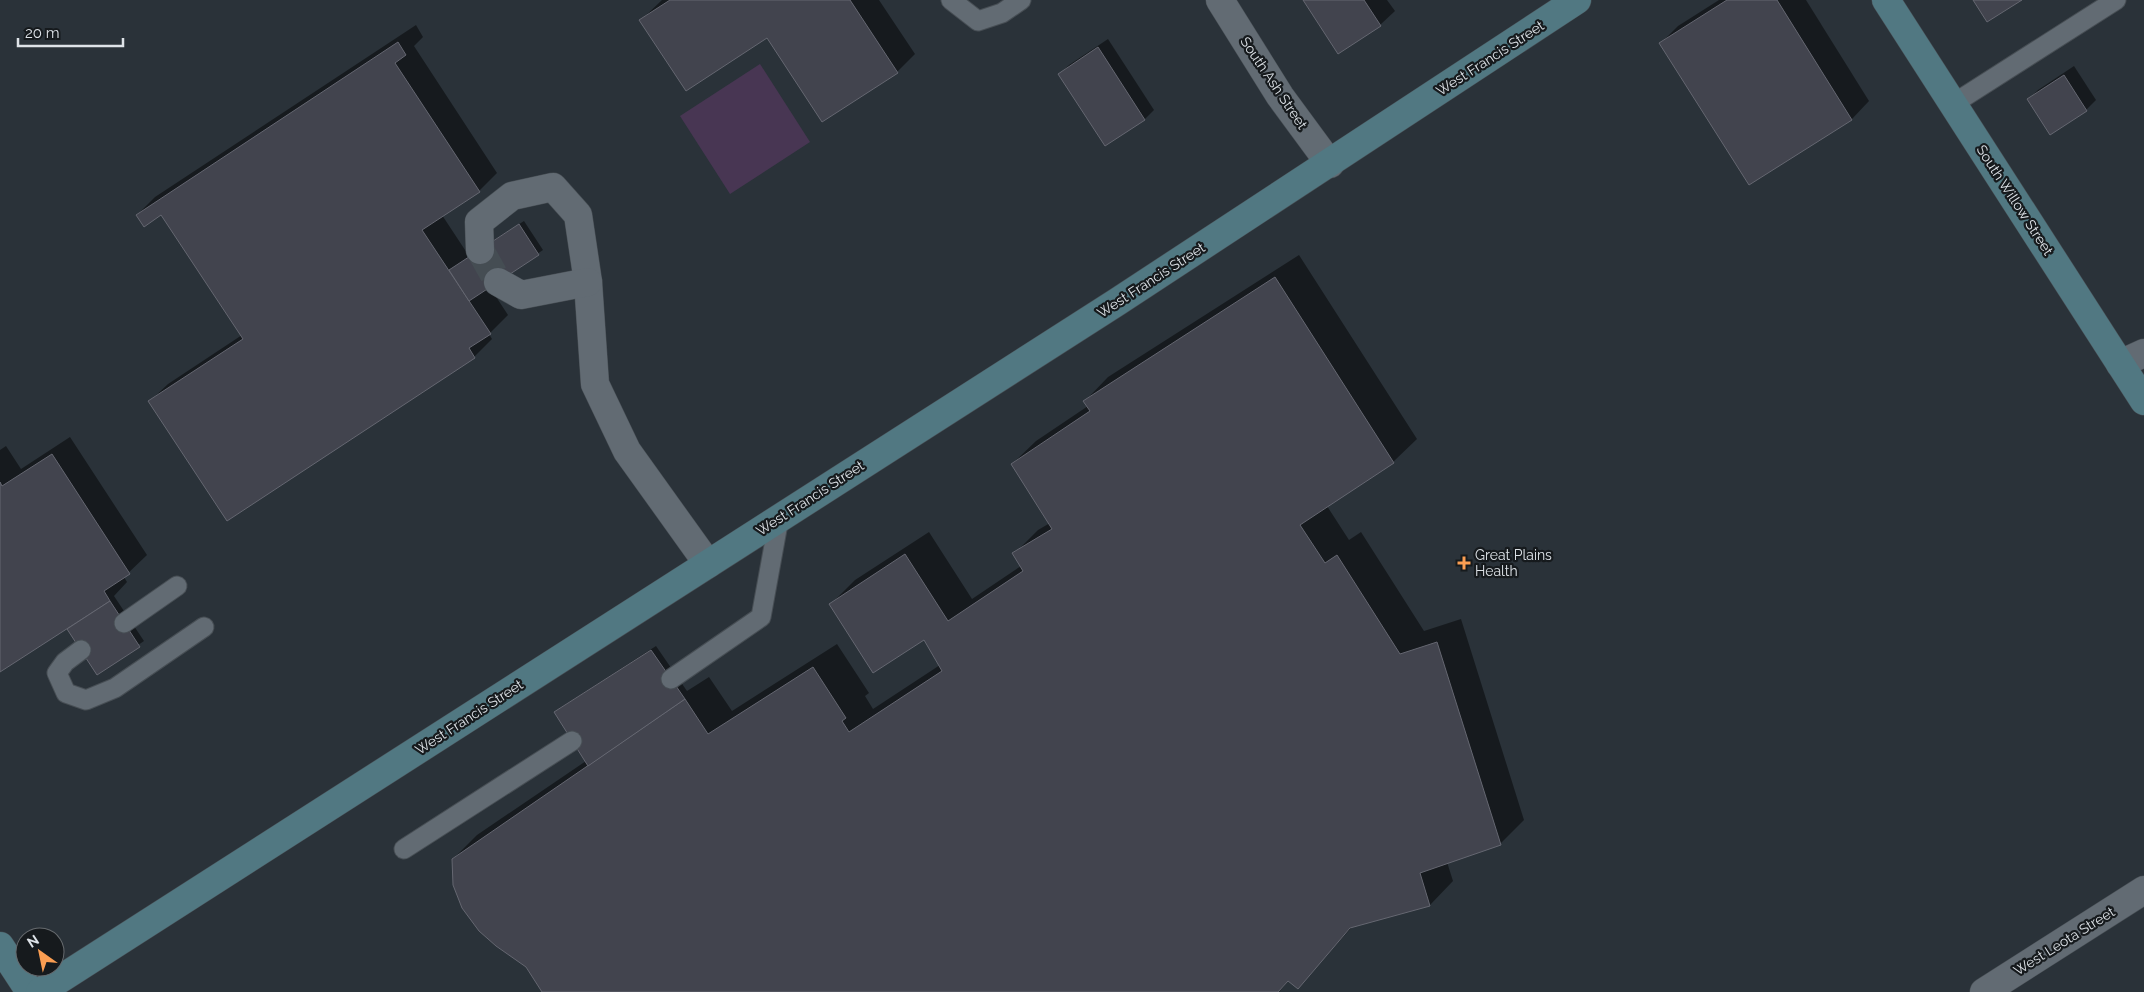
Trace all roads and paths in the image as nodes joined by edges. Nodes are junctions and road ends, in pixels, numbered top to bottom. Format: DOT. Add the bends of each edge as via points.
graph roads {
  1 [pos="951,0"];
  2 [pos="1021,0"];
  3 [pos="1220,0"];
  4 [pos="1577,0"];
  5 [pos="1886,0"];
  6 [pos="2116,0"];
  7 [pos="1953,104"];
  8 [pos="1330,164"];
  9 [pos="480,250"];
  10 [pos="498,282"];
  11 [pos="588,282"];
  12 [pos="2132,359"];
  13 [pos="2144,401"];
  14 [pos="779,518"];
  15 [pos="708,564"];
  16 [pos="177,586"];
  17 [pos="124,623"];
  18 [pos="204,628"];
  19 [pos="81,650"];
  20 [pos="671,679"];
  21 [pos="572,741"];
  22 [pos="404,850"];
  23 [pos="2144,890"];
  24 [pos="0,946"];
  25 [pos="30,992"];
  26 [pos="40,992"];
  27 [pos="1984,992"];
  1 -- 2 [label="lane" via="978,21 1002,13"];
  3 -- 8 [label="street, South Ash Street" via="1280,96"];
  4 -- 8 [label="street, West Francis Street"];
  5 -- 7 [label="street, South Willow Street"];
  6 -- 7 [label="lane"];
  7 -- 12 [label="street, South Willow Street"];
  8 -- 14 [label="street, West Francis Street"];
  9 -- 11 [label="street" via="479,222 512,196 554,187 578,215"];
  10 -- 11 [label="street" via="521,295"];
  11 -- 15 [label="street" via="595,384 628,451"];
  12 -- 13 [label="street, South Willow Street"];
  14 -- 15 [label="street, West Francis Street"];
  14 -- 20 [label="lane" via="761,617"];
  15 -- 26 [label="street, West Francis Street"];
  16 -- 17 [label="lane"];
  18 -- 19 [label="lane" via="115,688 86,700 66,693 57,673"];
  21 -- 22 [label="lane"];
  23 -- 27 [label="street, West Leota Street"];
  24 -- 25 [label="street"];
}
